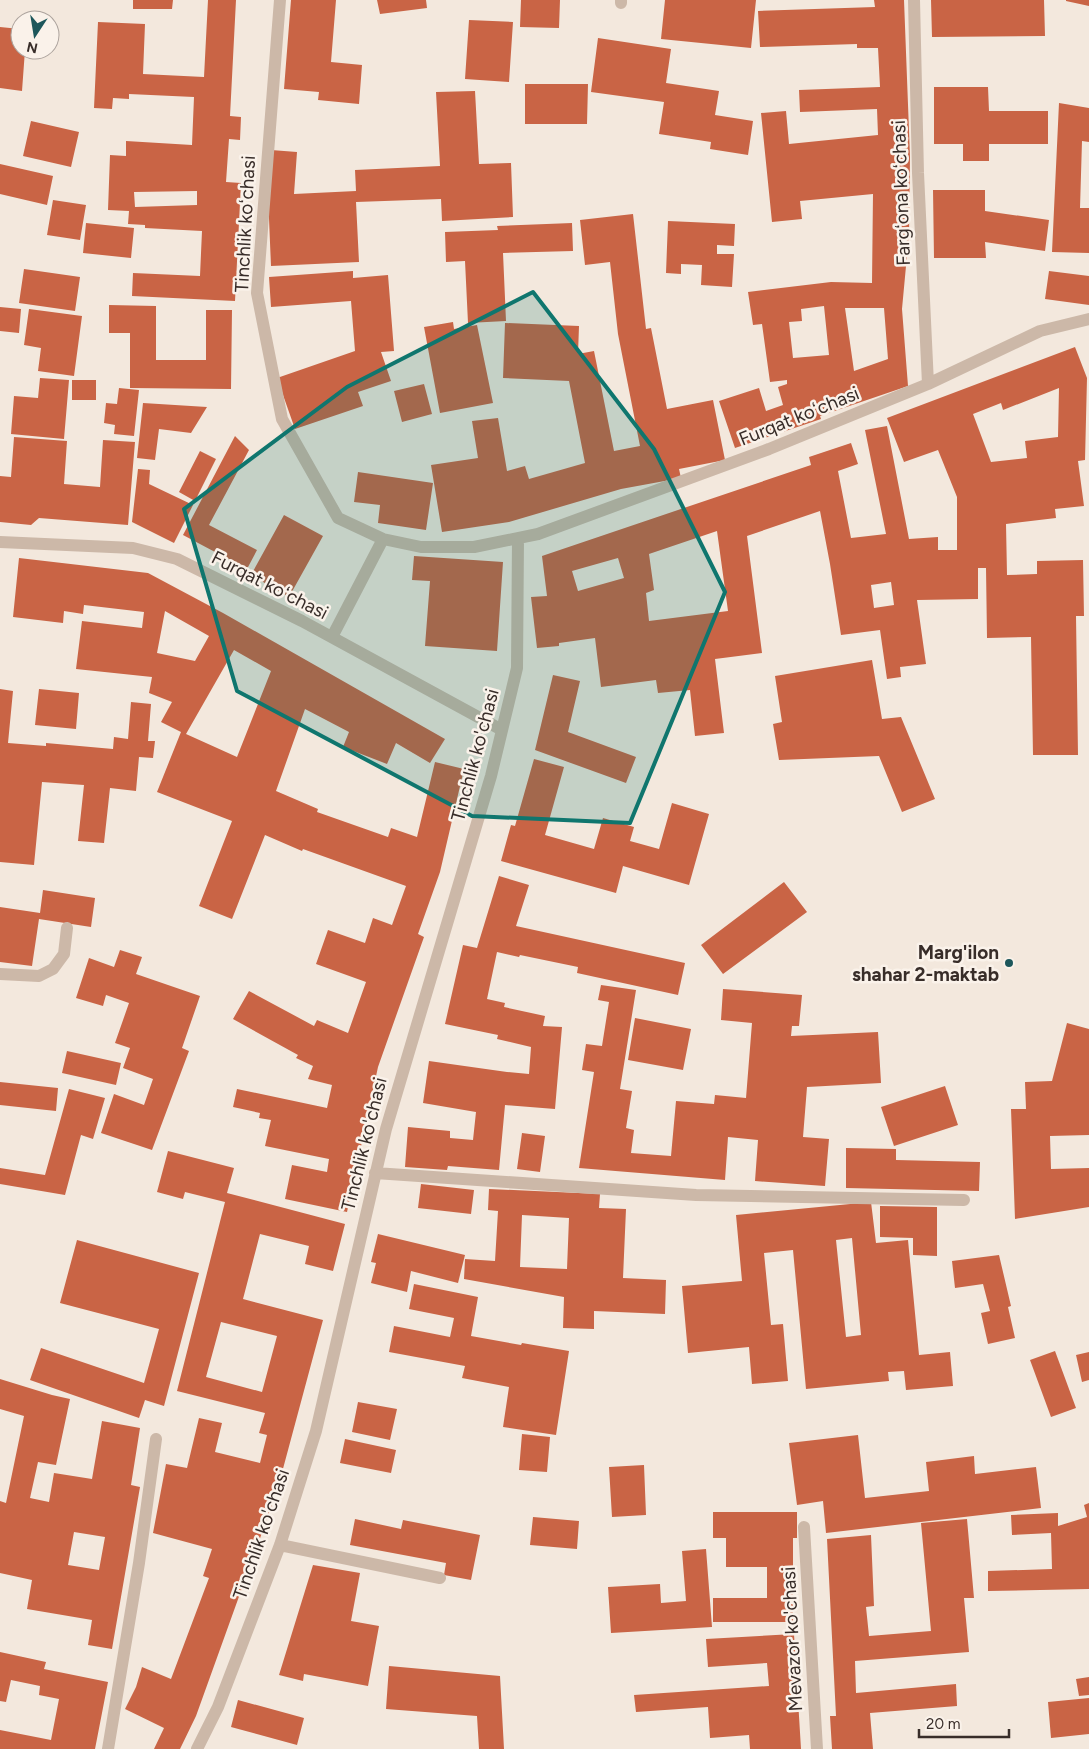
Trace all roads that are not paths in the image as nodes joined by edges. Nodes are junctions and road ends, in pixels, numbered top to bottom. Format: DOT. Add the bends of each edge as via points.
graph roads {
  1 [pos="280,0"];
  2 [pos="914,0"];
  3 [pos="1089,319"];
  4 [pos="928,384"];
  5 [pos="518,538"];
  6 [pos="383,539"];
  7 [pos="0,542"];
  8 [pos="332,638"];
  9 [pos="502,730"];
  10 [pos="67,928"];
  11 [pos="0,974"];
  12 [pos="375,1174"];
  13 [pos="964,1200"];
  14 [pos="156,1439"];
  15 [pos="804,1526"];
  16 [pos="280,1545"];
  17 [pos="440,1578"];
  18 [pos="108,1749"];
  19 [pos="197,1749"];
  20 [pos="817,1749"];
  1 -- 6 [label="street, Tinchlik koʻchasi" via="257,292 282,419 338,518"];
  2 -- 4 [label="street, Fargʻona koʻchasi"];
  3 -- 4 [label="street, Furqat koʻchasi" via="1040,331"];
  4 -- 5 [label="street, Furqat koʻchasi" via="769,449 538,534"];
  5 -- 6 [label="street, Tinchlik koʻchasi" via="474,547 421,547"];
  5 -- 9 [label="street, Tinchlik ko'chasi" via="517,668"];
  6 -- 8 [label="street"];
  7 -- 8 [label="street, Furqat koʻchasi" via="133,548 177,559"];
  8 -- 9 [label="street, Furqat koʻchasi"];
  9 -- 12 [label="street, Tinchlik ko'chasi"];
  10 -- 11 [label="street" via="64,954 53,970 39,976"];
  12 -- 13 [label="street" via="696,1195"];
  12 -- 16 [label="street, Tinchlik ko'chasi" via="316,1431"];
  14 -- 18 [label="street"];
  15 -- 20 [label="street, Mevazor ko'chasi"];
  16 -- 17 [label="street"];
  16 -- 19 [label="street, Tinchlik ko'chasi" via="218,1707"];
}
